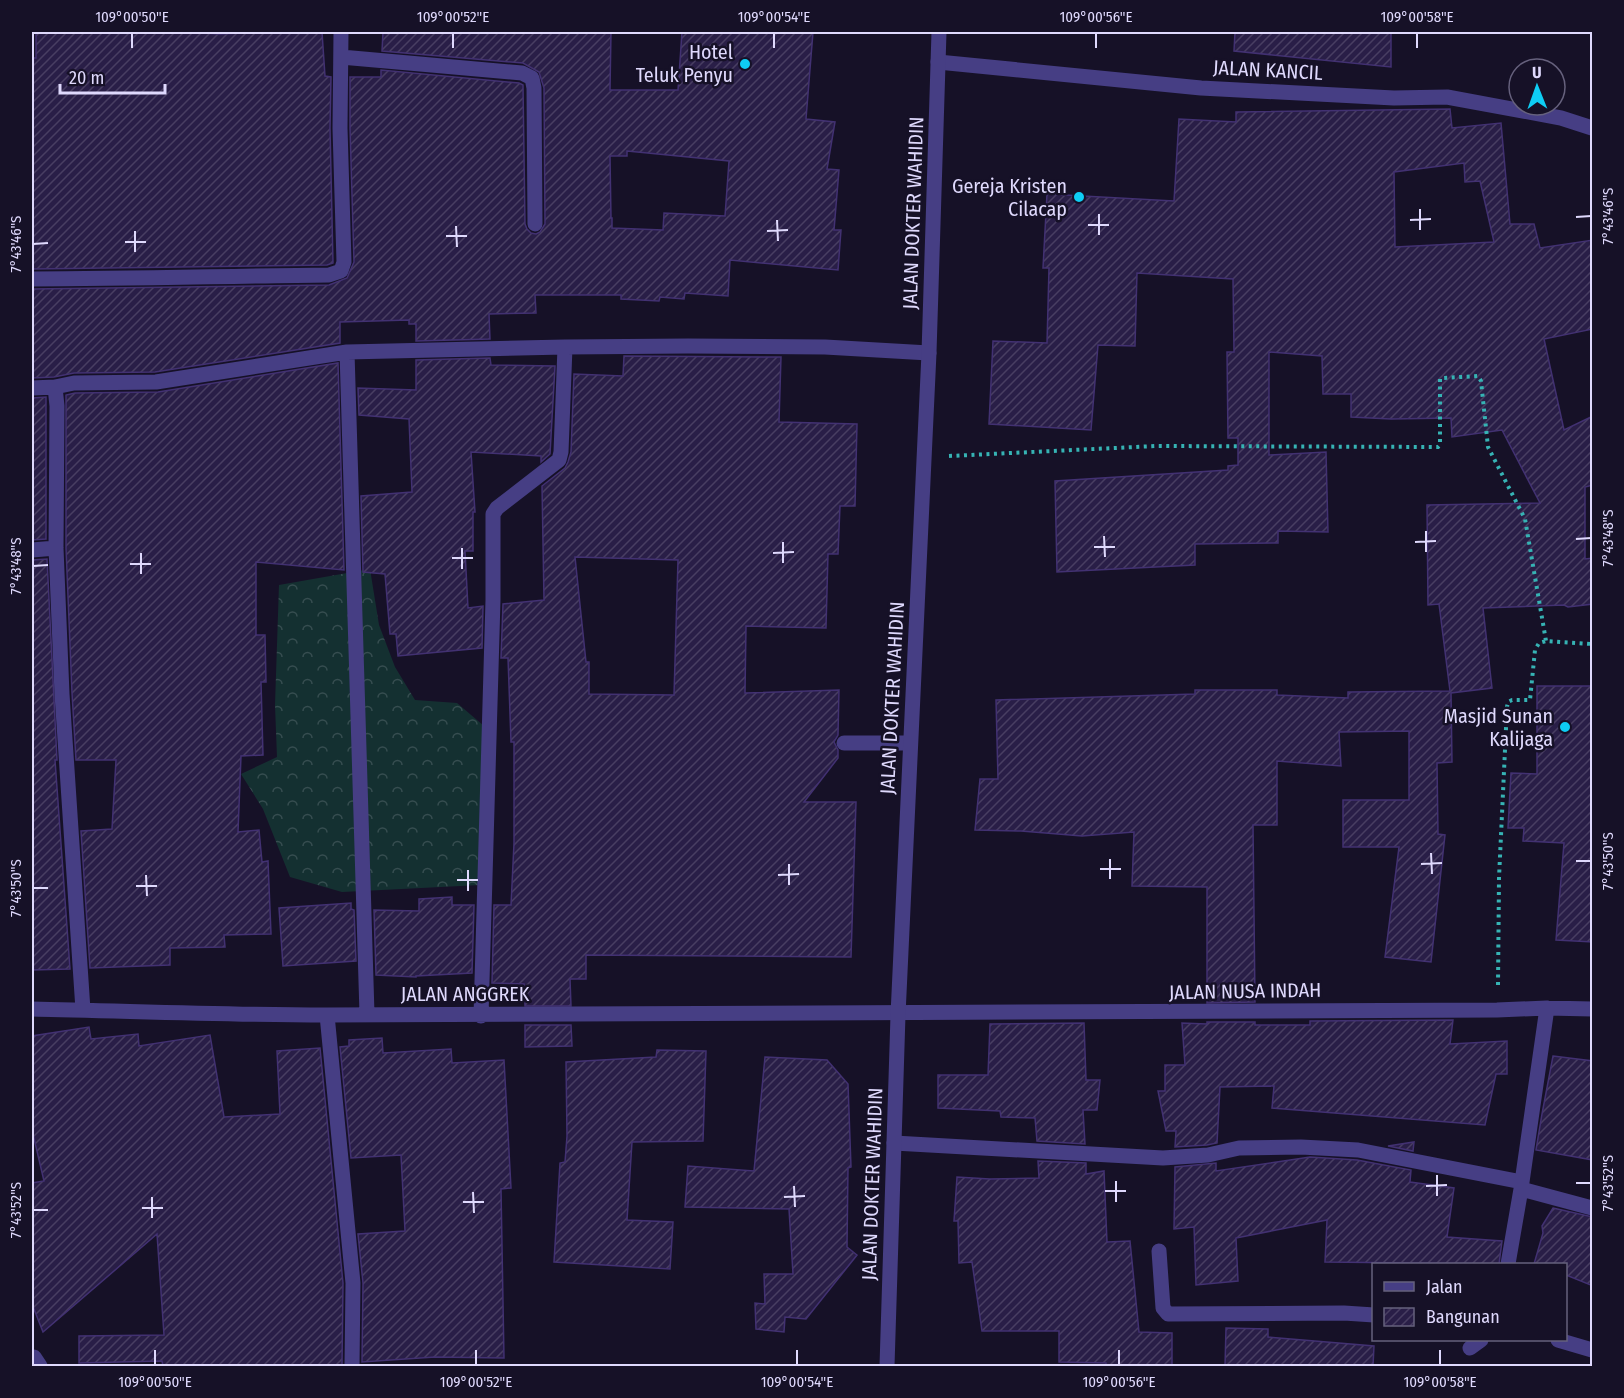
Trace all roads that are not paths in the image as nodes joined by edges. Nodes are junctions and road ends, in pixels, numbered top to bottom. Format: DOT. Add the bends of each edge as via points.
graph roads {
  1 [pos="341,32"];
  2 [pos="939,32"];
  3 [pos="341,57"];
  4 [pos="938,62"];
  5 [pos="1593,128"];
  6 [pos="535,224"];
  7 [pos="32,279"];
  8 [pos="565,346"];
  9 [pos="347,352"];
  10 [pos="929,353"];
  11 [pos="55,387"];
  12 [pos="32,388"];
  13 [pos="56,548"];
  14 [pos="32,550"];
  15 [pos="844,743"];
  16 [pos="910,743"];
  17 [pos="1546,1008"];
  18 [pos="32,1009"];
  19 [pos="1593,1009"];
  20 [pos="83,1010"];
  21 [pos="367,1014"];
  22 [pos="327,1015"];
  23 [pos="898,1015"];
  24 [pos="481,1016"];
  25 [pos="894,1143"];
  26 [pos="1521,1186"];
  27 [pos="1593,1209"];
  28 [pos="1159,1251"];
  29 [pos="1508,1263"];
  30 [pos="1372,1315"];
  31 [pos="1562,1341"];
  32 [pos="1593,1350"];
  33 [pos="352,1366"];
  34 [pos="887,1366"];
  1 -- 3 [label="street"];
  2 -- 4 [label="street, JALAN DOKTER WAHIDIN"];
  3 -- 6 [label="street" via="522,73 532,78"];
  3 -- 7 [label="street" via="341,271 328,275"];
  4 -- 5 [label="street, JALAN KANCIL" via="1201,88 1447,98 1560,117"];
  4 -- 10 [label="street, JALAN DOKTER WAHIDIN"];
  8 -- 9 [label="street"];
  8 -- 10 [label="street" via="825,347"];
  8 -- 24 [label="street" via="559,460 497,508 492,518"];
  9 -- 11 [label="street" via="156,382"];
  9 -- 21 [label="street"];
  10 -- 16 [label="street, JALAN DOKTER WAHIDIN"];
  11 -- 12 [label="street"];
  11 -- 13 [label="street"];
  13 -- 14 [label="street"];
  13 -- 20 [label="street"];
  15 -- 16 [label="street"];
  16 -- 23 [label="street, JALAN DOKTER WAHIDIN"];
  17 -- 19 [label="street, JALAN NUSA INDAH"];
  17 -- 23 [label="street, JALAN NUSA INDAH"];
  17 -- 26 [label="street"];
  18 -- 20 [label="street, JALAN ANGGREK"];
  20 -- 22 [label="street, JALAN ANGGREK"];
  21 -- 22 [label="street, JALAN ANGGREK"];
  21 -- 24 [label="street, JALAN ANGGREK"];
  22 -- 33 [label="street" via="353,1283"];
  23 -- 24 [label="street, JALAN ANGGREK"];
  23 -- 25 [label="street, JALAN DOKTER WAHIDIN"];
  25 -- 26 [label="street" via="1163,1158 1209,1155 1239,1148 1358,1150"];
  25 -- 34 [label="street, JALAN DOKTER WAHIDIN"];
  26 -- 27 [label="street"];
  26 -- 29 [label="street"];
  28 -- 30 [label="street" via="1163,1308 1168,1314"];
  31 -- 32 [label="street"];
}
